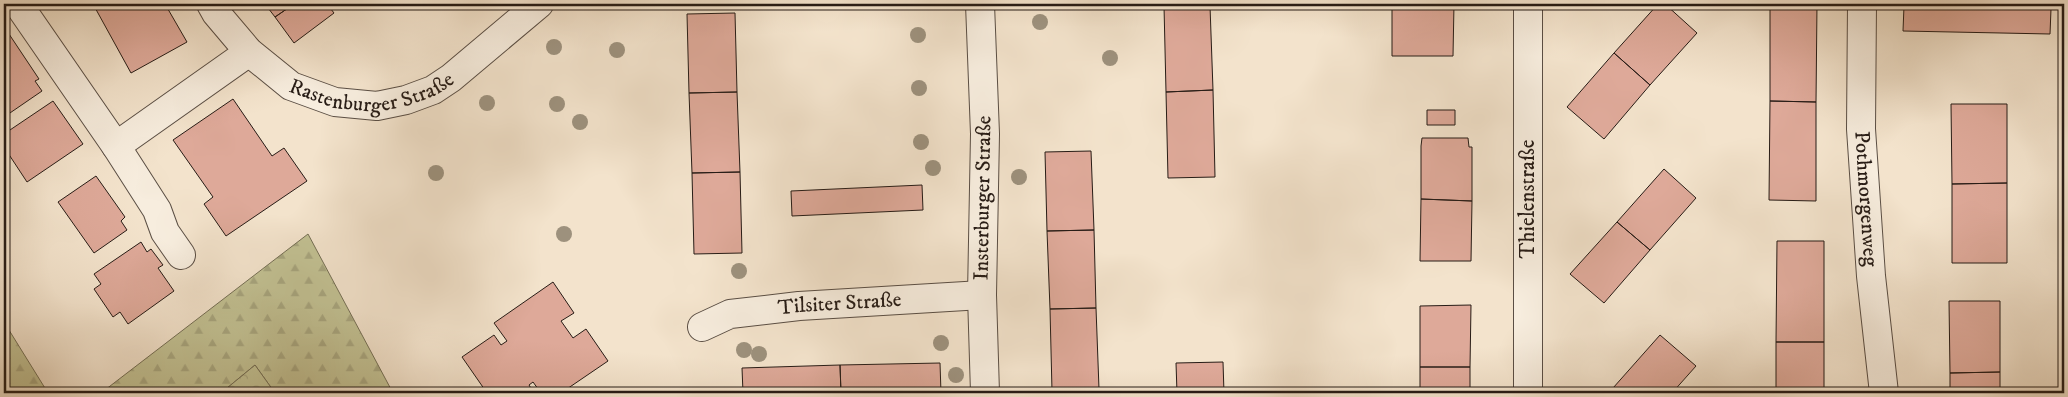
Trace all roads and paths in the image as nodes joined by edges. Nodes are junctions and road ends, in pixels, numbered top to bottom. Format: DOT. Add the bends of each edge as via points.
graph roads {
  1 [pos="18,4"];
  2 [pos="211,4"];
  3 [pos="539,4"];
  4 [pos="980,4"];
  5 [pos="1528,4"];
  6 [pos="1862,4"];
  7 [pos="249,52"];
  8 [pos="116,146"];
  9 [pos="181,255"];
  10 [pos="982,295"];
  11 [pos="702,328"];
  12 [pos="985,393"];
  13 [pos="1528,393"];
  14 [pos="1884,393"];
  1 -- 8 [label="street"];
  2 -- 7 [label="street, Rastenburger Straße"];
  3 -- 7 [label="street, Rastenburger Straße" via="451,78 432,90 377,106 335,102 291,86"];
  4 -- 10 [label="street, Insterburger Straße" via="985,134"];
  5 -- 13 [label="street, Thielenstraße"];
  6 -- 14 [label="street, Pothmorgenweg" via="1861,128 1871,276"];
  7 -- 8 [label="street"];
  8 -- 9 [label="street"];
  10 -- 11 [label="street, Tilsiter Straße" via="730,314"];
  10 -- 12 [label="street, Insterburger Straße"];
}
